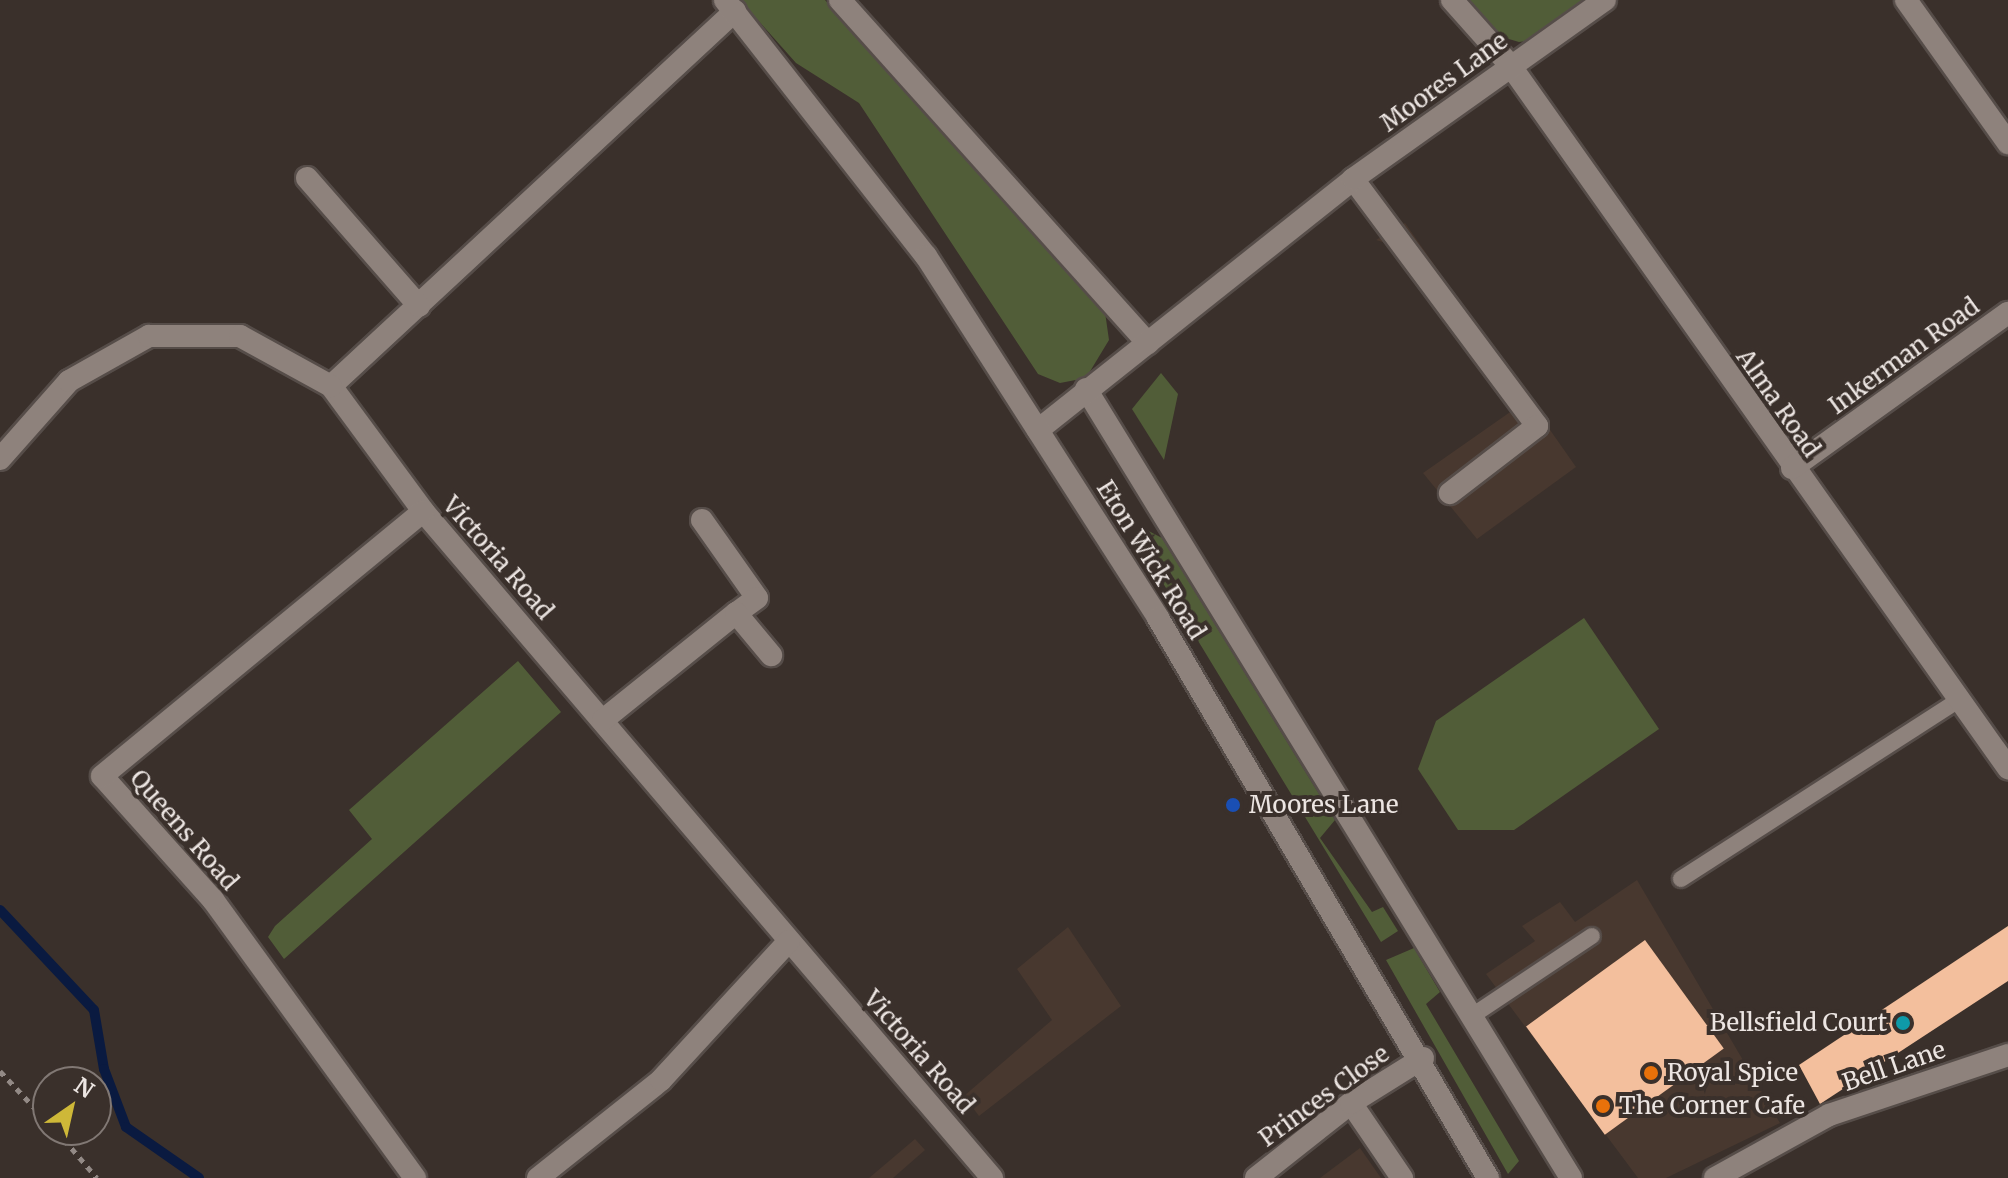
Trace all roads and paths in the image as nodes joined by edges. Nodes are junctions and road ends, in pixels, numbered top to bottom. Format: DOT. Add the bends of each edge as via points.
graph roads {
  1 [pos="840,0"];
  2 [pos="1452,0"];
  3 [pos="1605,0"];
  4 [pos="1906,0"];
  5 [pos="730,6"];
  6 [pos="1510,65"];
  7 [pos="2008,143"];
  8 [pos="307,178"];
  9 [pos="1353,179"];
  10 [pos="419,306"];
  11 [pos="2008,313"];
  12 [pos="1148,343"];
  13 [pos="331,386"];
  14 [pos="1086,389"];
  15 [pos="1038,430"];
  16 [pos="0,459"];
  17 [pos="1792,468"];
  18 [pos="1450,493"];
  19 [pos="423,511"];
  20 [pos="702,520"];
  21 [pos="736,613"];
  22 [pos="771,655"];
  23 [pos="1959,700"];
  24 [pos="603,720"];
  25 [pos="2008,768"];
  26 [pos="1681,879"];
  27 [pos="1592,936"];
  28 [pos="789,941"];
  29 [pos="1472,1016"];
  30 [pos="2008,1055"];
  31 [pos="1423,1058"];
  32 [pos="0,1071"];
  33 [pos="1351,1103"];
  34 [pos="32,1105"];
  35 [pos="70,1146"];
  36 [pos="97,1178"];
  37 [pos="415,1178"];
  38 [pos="538,1178"];
  39 [pos="992,1178"];
  40 [pos="1256,1178"];
  41 [pos="1402,1178"];
  42 [pos="1488,1178"];
  43 [pos="1571,1178"];
  44 [pos="1715,1178"];
  1 -- 12 [label="street"];
  2 -- 6 [label="street, Alma Road"];
  3 -- 6 [label="street, Moores Lane"];
  4 -- 7 [label="street"];
  5 -- 10 [label="street"];
  5 -- 15 [label="street, Eton Wick Road" via="926,256"];
  6 -- 9 [label="street, Moores Lane"];
  6 -- 17 [label="street, Alma Road"];
  8 -- 10 [label="street"];
  9 -- 12 [label="street, Moores Lane"];
  9 -- 18 [label="street" via="1537,426"];
  10 -- 13 [label="street"];
  11 -- 17 [label="street, Inkerman Road"];
  12 -- 14 [label="street, Moores Lane"];
  13 -- 16 [label="street" via="240,336 149,336 69,381"];
  13 -- 19 [label="street, Victoria Road"];
  14 -- 15 [label="street, Moores Lane"];
  14 -- 29 [label="street"];
  15 -- 31 [label="street, Eton Wick Road"];
  17 -- 23 [label="street, Alma Road"];
  19 -- 24 [label="street, Victoria Road"];
  19 -- 37 [label="street, Queens Road" via="102,776 213,900"];
  20 -- 21 [label="street" via="757,598"];
  21 -- 22 [label="street"];
  21 -- 24 [label="street"];
  23 -- 25 [label="street, Alma Road"];
  23 -- 26 [label="lane"];
  24 -- 28 [label="street, Victoria Road"];
  27 -- 29 [label="lane"];
  28 -- 38 [label="street" via="661,1080"];
  28 -- 39 [label="street, Victoria Road"];
  29 -- 43 [label="street"];
  30 -- 44 [label="street, Bell Lane" via="1829,1115"];
  31 -- 33 [label="street, Princes Close"];
  31 -- 42 [label="street, Eton Wick Road"];
  32 -- 34 [label="path"];
  33 -- 40 [label="street, Princes Close"];
  33 -- 41 [label="street"];
  35 -- 36 [label="path"];
}
